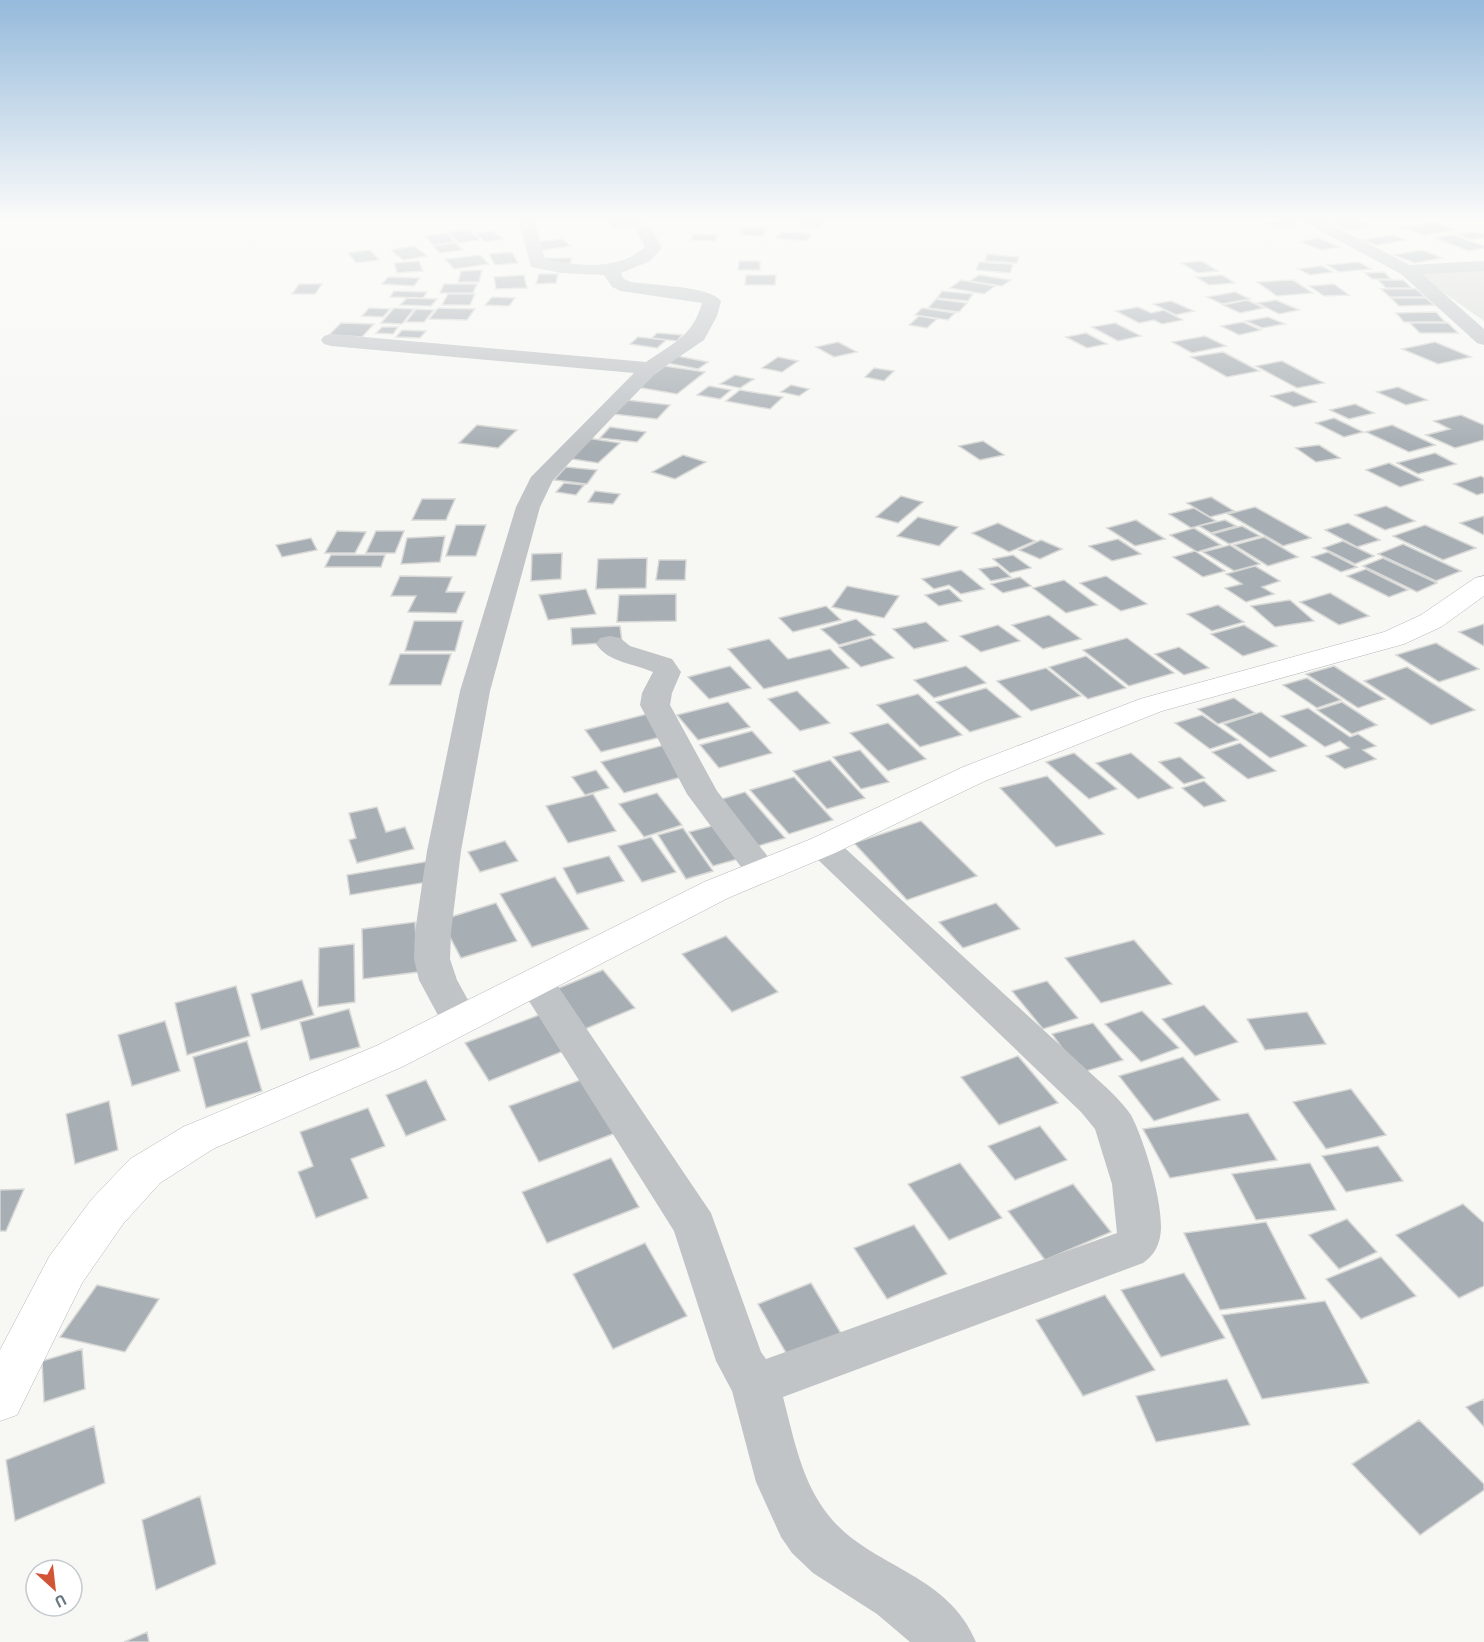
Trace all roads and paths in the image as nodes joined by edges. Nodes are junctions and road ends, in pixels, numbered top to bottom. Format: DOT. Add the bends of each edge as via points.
graph roads {
  1 [pos="686,295"];
  2 [pos="1434,295"];
  3 [pos="331,339"];
  4 [pos="1484,339"];
  5 [pos="650,369"];
  6 [pos="1484,584"];
  7 [pos="610,644"];
  8 [pos="823,846"];
  9 [pos="762,871"];
  10 [pos="536,982"];
  11 [pos="460,1020"];
  12 [pos="755,1385"];
  13 [pos="0,1399"];
  14 [pos="948,1642"];
  1 -- 5 [label="street" via="712,301 708,316 696,336"];
  2 -- 4 [label="street"];
  3 -- 5 [label="street"];
  5 -- 11 [label="street" via="543,477 528,507 475,691 444,851 433,933 432,959 438,980"];
  6 -- 8 [label="main road" via="1431,621 1394,638 1151,705 974,774"];
  7 -- 9 [label="street" via="620,652 662,665 667,672 656,705 663,722 704,794"];
  8 -- 9 [label="main road"];
  8 -- 12 [label="street" via="1114,1123 1134,1184 1139,1234 1136,1244 1127,1250"];
  9 -- 10 [label="main road" via="716,890"];
  10 -- 11 [label="main road"];
  10 -- 12 [label="street" via="695,1226 740,1360"];
  11 -- 13 [label="main road" via="390,1056 198,1138 145,1171 107,1212 65,1270"];
  12 -- 14 [label="street" via="778,1469 793,1508 811,1536 910,1605"];
}
